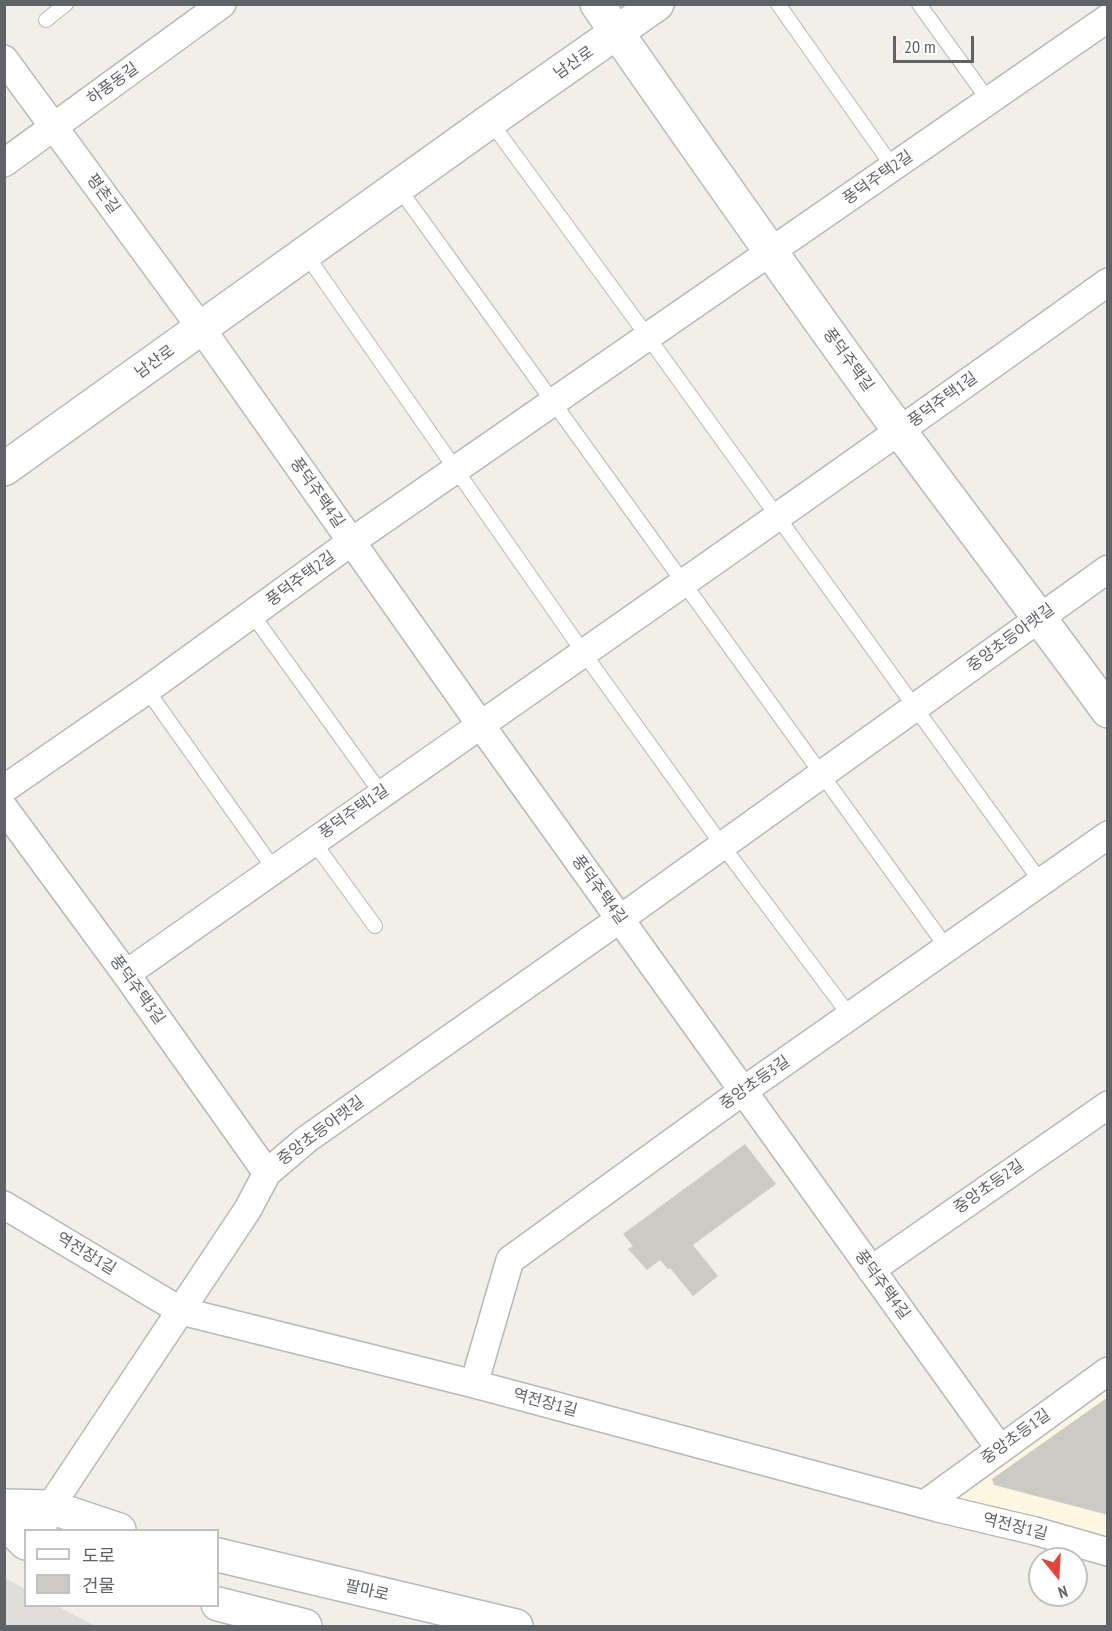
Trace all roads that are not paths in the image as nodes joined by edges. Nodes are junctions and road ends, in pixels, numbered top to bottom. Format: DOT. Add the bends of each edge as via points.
graph roads {
  1 [pos="66,4"];
  2 [pos="222,4"];
  3 [pos="597,4"];
  4 [pos="657,4"];
  5 [pos="778,4"];
  6 [pos="919,4"];
  7 [pos="1107,18"];
  8 [pos="46,20"];
  9 [pos="617,33"];
  10 [pos="6,65"];
  11 [pos="989,100"];
  12 [pos="490,121"];
  13 [pos="54,127"];
  14 [pos="4,163"];
  15 [pos="893,168"];
  16 [pos="398,187"];
  17 [pos="770,253"];
  18 [pos="304,254"];
  19 [pos="1107,282"];
  20 [pos="201,328"];
  21 [pos="648,337"];
  22 [pos="552,403"];
  23 [pos="900,431"];
  24 [pos="4,469"];
  25 [pos="456,469"];
  26 [pos="778,516"];
  27 [pos="351,542"];
  28 [pos="1107,568"];
  29 [pos="682,583"];
  30 [pos="252,614"];
  31 [pos="1040,617"];
  32 [pos="583,652"];
  33 [pos="147,690"];
  34 [pos="915,707"];
  35 [pos="1107,711"];
  36 [pos="480,724"];
  37 [pos="821,774"];
  38 [pos="4,789"];
  39 [pos="381,793"];
  40 [pos="4,808"];
  41 [pos="1107,835"];
  42 [pos="313,841"];
  43 [pos="722,845"];
  44 [pos="274,869"];
  45 [pos="1041,882"];
  46 [pos="620,919"];
  47 [pos="375,926"];
  48 [pos="947,948"];
  49 [pos="126,974"];
  50 [pos="850,1016"];
  51 [pos="743,1091"];
  52 [pos="1107,1105"];
  53 [pos="267,1173"];
  54 [pos="4,1205"];
  55 [pos="871,1270"];
  56 [pos="181,1311"];
  57 [pos="1107,1371"];
  58 [pos="474,1384"];
  59 [pos="1000,1449"];
  60 [pos="925,1504"];
  61 [pos="4,1506"];
  62 [pos="46,1519"];
  63 [pos="4,1522"];
  64 [pos="112,1529"];
  65 [pos="24,1541"];
  66 [pos="1107,1552"];
  67 [pos="219,1556"];
  68 [pos="219,1604"];
  69 [pos="305,1626"];
  70 [pos="516,1626"];
  1 -- 8 [label="lane"];
  2 -- 13 [label="street, 하풍동길"];
  3 -- 9 [label="street, 풍덕주택길"];
  4 -- 9 [label="street, 남산로"];
  5 -- 15 [label="lane"];
  6 -- 11 [label="lane"];
  7 -- 11 [label="street, 풍덕주택2길"];
  9 -- 12 [label="street, 남산로"];
  9 -- 17 [label="street, 풍덕주택길"];
  10 -- 13 [label="street, 평촌길"];
  11 -- 15 [label="street, 풍덕주택2길"];
  12 -- 16 [label="street, 남산로"];
  12 -- 21 [label="lane"];
  13 -- 14 [label="street, 하풍동길"];
  13 -- 20 [label="street, 평촌길"];
  15 -- 17 [label="street, 풍덕주택2길"];
  16 -- 18 [label="street, 남산로"];
  16 -- 22 [label="lane"];
  17 -- 21 [label="street, 풍덕주택2길"];
  17 -- 23 [label="street, 풍덕주택길"];
  18 -- 20 [label="street, 남산로"];
  18 -- 25 [label="lane"];
  19 -- 23 [label="street, 풍덕주택1길"];
  20 -- 24 [label="street, 남산로"];
  20 -- 27 [label="street, 풍덕주택4길"];
  21 -- 22 [label="street, 풍덕주택2길"];
  21 -- 26 [label="lane"];
  22 -- 25 [label="street, 풍덕주택2길"];
  22 -- 29 [label="lane"];
  23 -- 26 [label="street, 풍덕주택1길"];
  23 -- 31 [label="street, 풍덕주택길"];
  25 -- 27 [label="street, 풍덕주택2길"];
  25 -- 32 [label="lane"];
  26 -- 29 [label="street, 풍덕주택1길"];
  26 -- 34 [label="lane"];
  27 -- 30 [label="street, 풍덕주택2길"];
  27 -- 36 [label="street, 풍덕주택4길"];
  28 -- 31 [label="street, 중앙초등아랫길"];
  29 -- 32 [label="street, 풍덕주택1길"];
  29 -- 37 [label="lane"];
  30 -- 33 [label="street, 풍덕주택2길"];
  30 -- 39 [label="lane"];
  31 -- 34 [label="street, 중앙초등아랫길"];
  31 -- 35 [label="street, 풍덕주택길"];
  32 -- 36 [label="street, 풍덕주택1길"];
  32 -- 43 [label="lane"];
  33 -- 38 [label="street, 풍덕주택2길"];
  33 -- 44 [label="lane"];
  34 -- 37 [label="street, 중앙초등아랫길"];
  34 -- 45 [label="lane"];
  36 -- 39 [label="street, 풍덕주택1길"];
  36 -- 46 [label="street, 풍덕주택4길"];
  37 -- 43 [label="street, 중앙초등아랫길"];
  37 -- 48 [label="lane"];
  39 -- 42 [label="street, 풍덕주택1길"];
  40 -- 49 [label="street, 풍덕주택3길"];
  41 -- 45 [label="street, 중앙초등3길"];
  42 -- 44 [label="street, 풍덕주택1길"];
  42 -- 47 [label="lane"];
  43 -- 46 [label="street, 중앙초등아랫길"];
  43 -- 50 [label="lane"];
  44 -- 49 [label="street, 풍덕주택1길"];
  45 -- 48 [label="street, 중앙초등3길"];
  46 -- 51 [label="street, 풍덕주택4길"];
  46 -- 53 [label="street, 중앙초등아랫길" via="307,1139"];
  48 -- 50 [label="street, 중앙초등3길"];
  49 -- 53 [label="street, 풍덕주택3길"];
  50 -- 51 [label="street, 중앙초등3길"];
  51 -- 55 [label="street, 풍덕주택4길"];
  51 -- 58 [label="street, 중앙초등3길" via="510,1260"];
  52 -- 55 [label="street, 중앙초등2길"];
  53 -- 56 [label="street, 중앙초등아랫길"];
  54 -- 56 [label="street, 역전장1길"];
  55 -- 59 [label="street, 풍덕주택4길"];
  56 -- 58 [label="street, 역전장1길"];
  56 -- 62 [label="street, 중앙초등아랫길"];
  57 -- 59 [label="street, 중앙초등1길"];
  58 -- 60 [label="street, 역전장1길"];
  59 -- 60 [label="street, 중앙초등1길"];
  60 -- 66 [label="street, 역전장1길"];
  61 -- 62 [label="street"];
  62 -- 64 [label="street"];
  63 -- 65 [label="street"];
  67 -- 70 [label="street, 팔마로"];
  68 -- 69 [label="street"];
}
